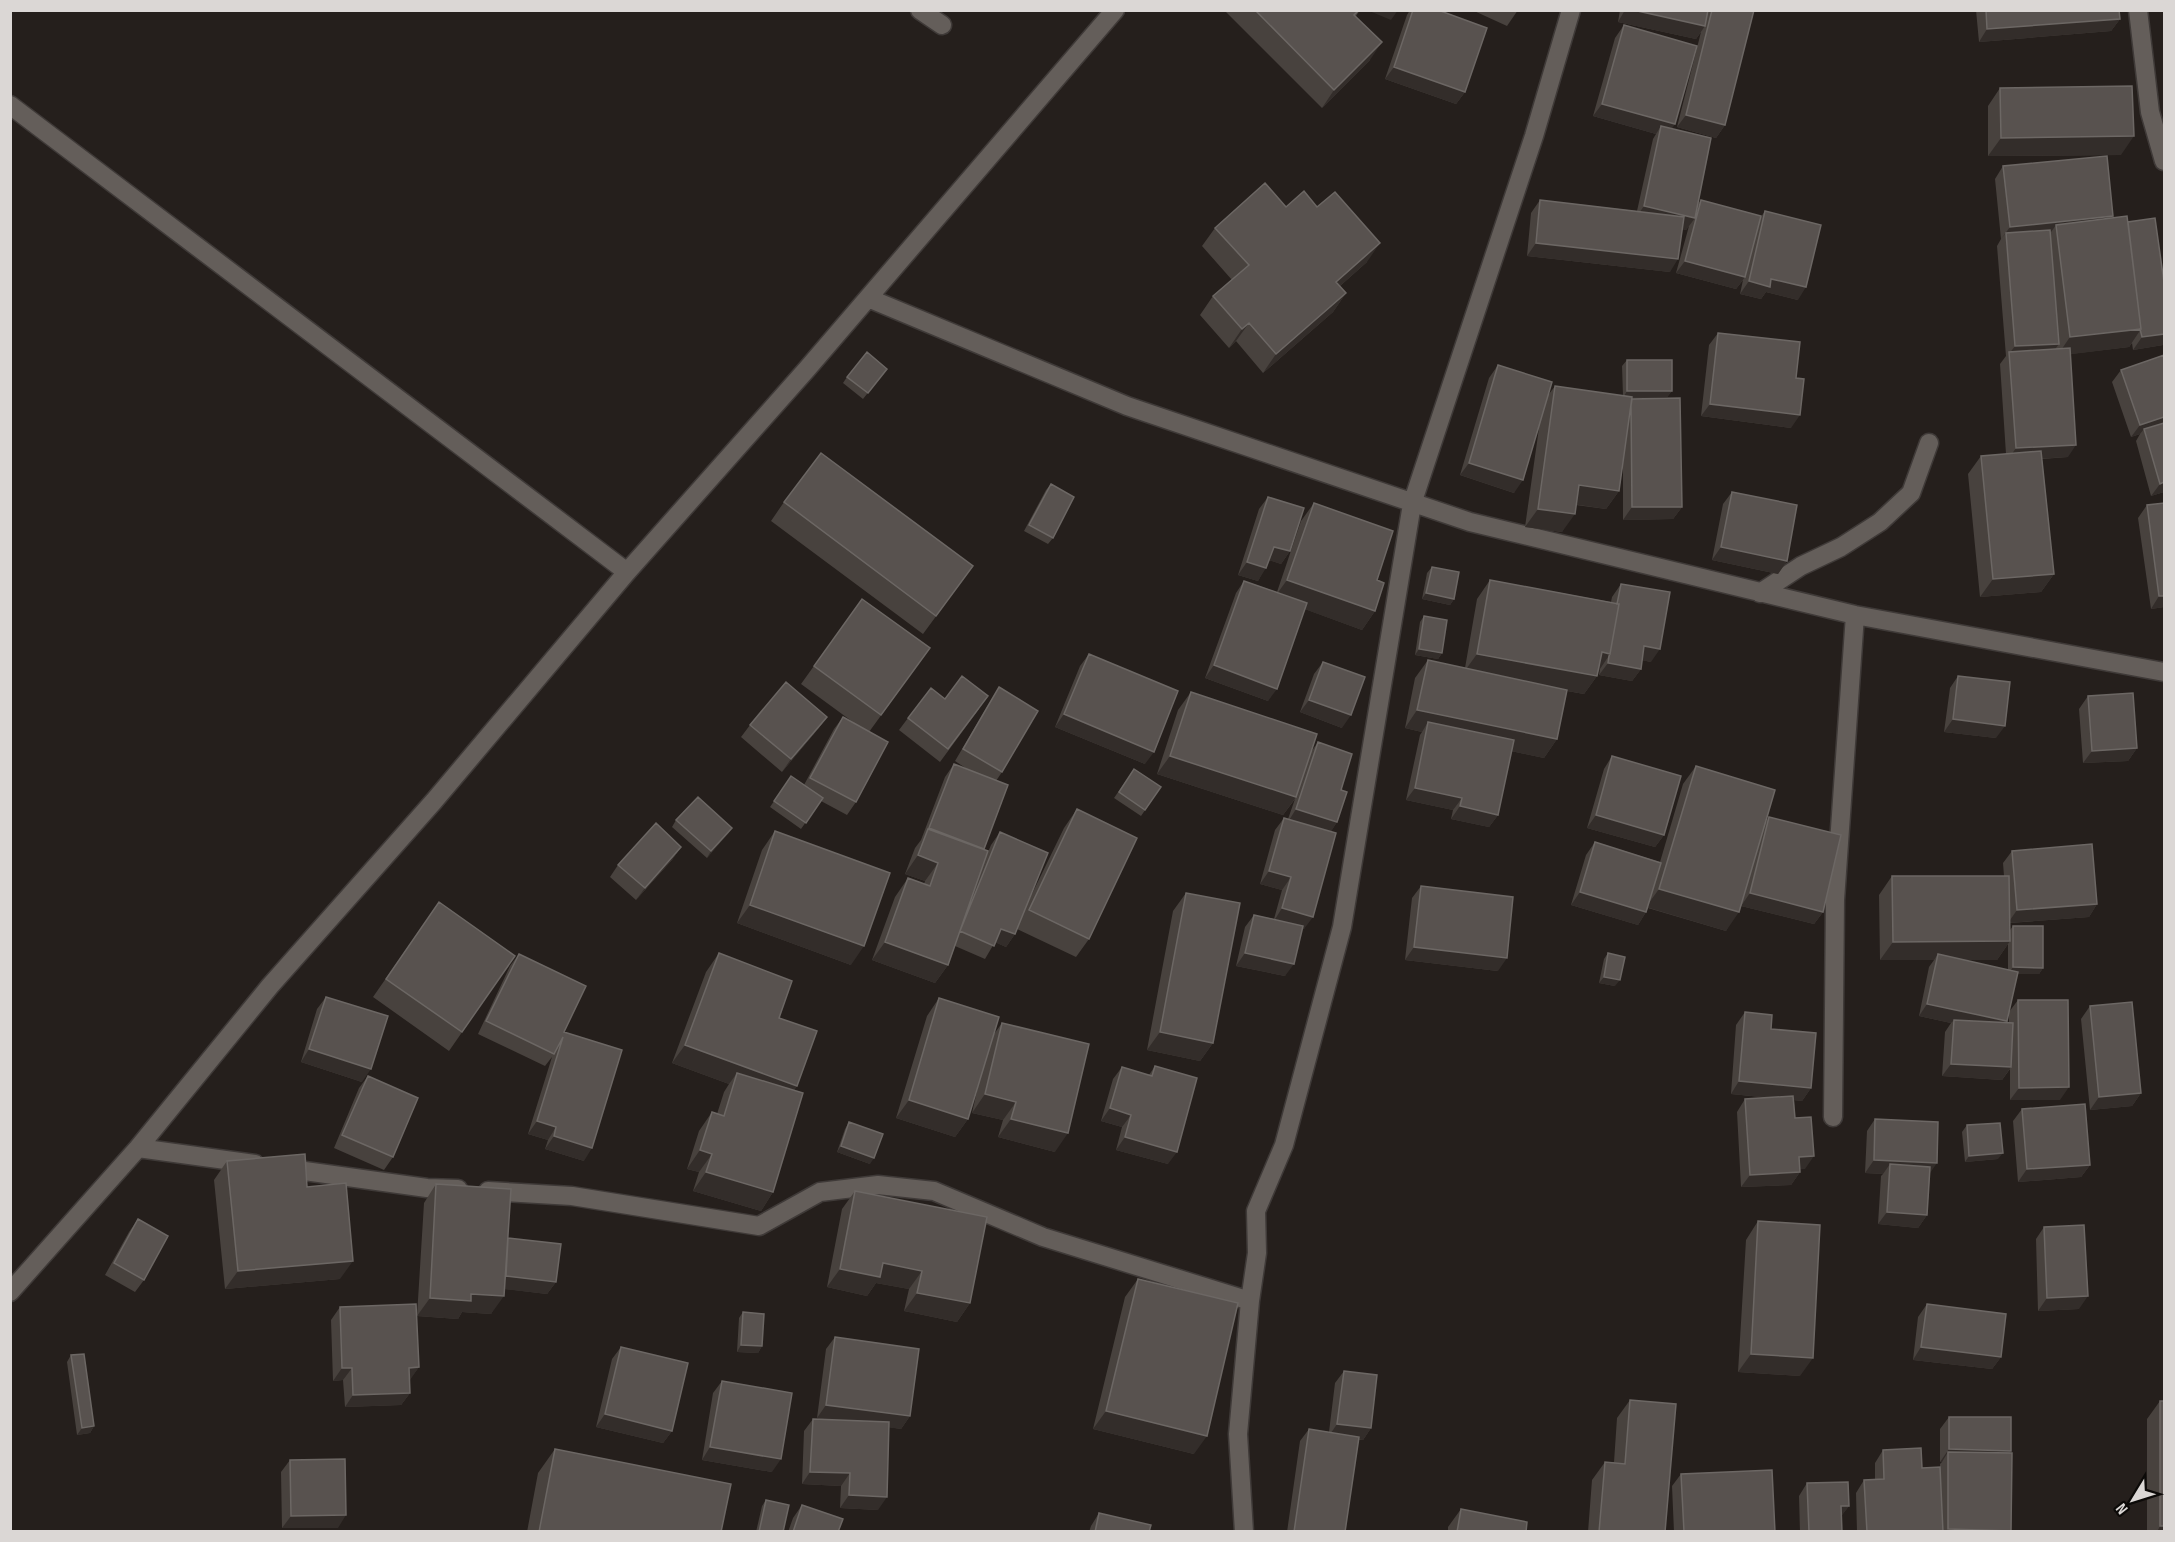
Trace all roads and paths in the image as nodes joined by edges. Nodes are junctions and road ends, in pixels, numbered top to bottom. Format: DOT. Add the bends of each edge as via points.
graph roads {
  1 [pos="920,10"];
  2 [pos="1115,10"];
  3 [pos="1570,10"];
  4 [pos="2138,10"];
  5 [pos="942,25"];
  6 [pos="10,105"];
  7 [pos="2164,161"];
  8 [pos="868,298"];
  9 [pos="1929,443"];
  10 [pos="1412,504"];
  11 [pos="627,572"];
  12 [pos="1760,593"];
  13 [pos="1855,615"];
  14 [pos="2164,672"];
  15 [pos="1833,1117"];
  16 [pos="138,1148"];
  17 [pos="10,1292"];
  18 [pos="1250,1301"];
  19 [pos="1244,1532"];
  1 -- 5 [label="street"];
  2 -- 8 [label="street"];
  3 -- 10 [label="street" via="1534,136"];
  4 -- 7 [label="street" via="2150,112"];
  6 -- 11 [label="street"];
  8 -- 10 [label="street" via="1127,406"];
  8 -- 11 [label="street"];
  9 -- 12 [label="street" via="1911,493 1880,522"];
  10 -- 12 [label="street" via="1470,522"];
  10 -- 18 [label="street" via="1342,927 1284,1144 1256,1211 1257,1253"];
  11 -- 16 [label="street" via="442,792 270,986"];
  12 -- 13 [label="street"];
  13 -- 14 [label="street"];
  13 -- 15 [label="street" via="1835,900"];
  16 -- 17 [label="street"];
  16 -- 18 [label="street" via="427,1188 572,1196 759,1226 820,1192 878,1185 934,1191 1043,1237"];
  18 -- 19 [label="street" via="1238,1434"];
}
